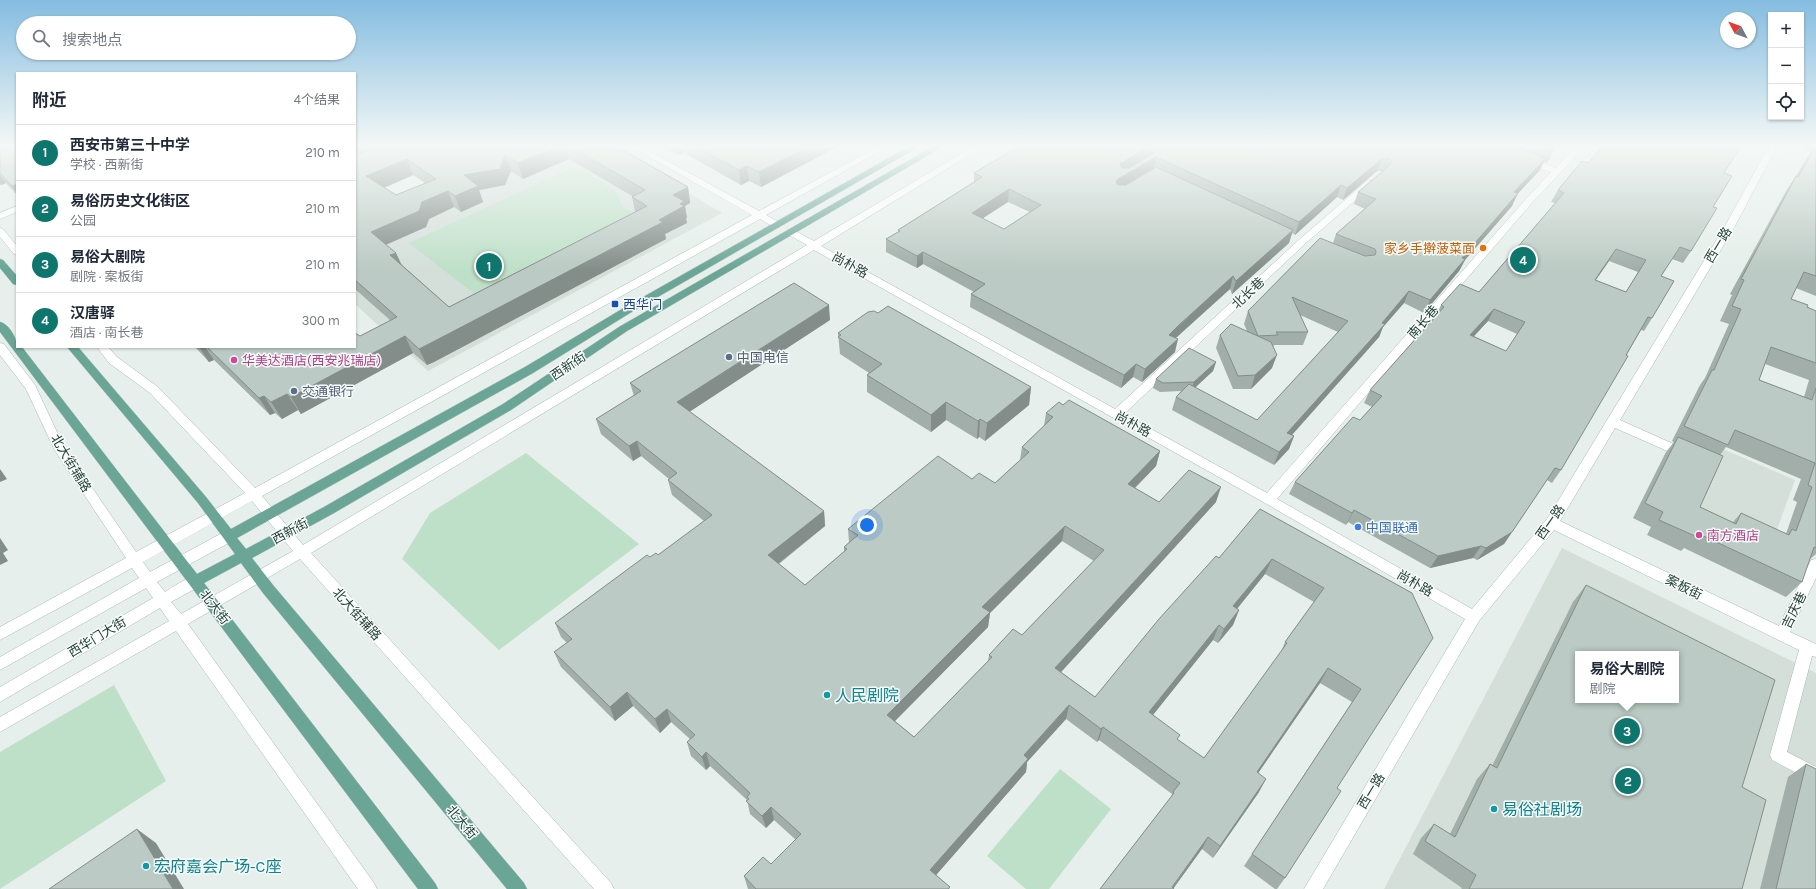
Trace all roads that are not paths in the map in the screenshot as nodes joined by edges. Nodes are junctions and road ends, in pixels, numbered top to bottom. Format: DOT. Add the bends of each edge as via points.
graph roads {
  1 [pos="709,187"];
  2 [pos="812,187"];
  3 [pos="843,187"];
  4 [pos="868,187"];
  5 [pos="910,187"];
  6 [pos="1367,187"];
  7 [pos="1542,187"];
  8 [pos="1751,187"];
  9 [pos="16,209"];
  10 [pos="0,216"];
  11 [pos="761,216"];
  12 [pos="777,225"];
  13 [pos="0,231"];
  14 [pos="790,232"];
  15 [pos="1290,239"];
  16 [pos="1308,242"];
  17 [pos="814,245"];
  18 [pos="16,251"];
  19 [pos="0,262"];
  20 [pos="16,281"];
  21 [pos="0,325"];
  22 [pos="16,346"];
  23 [pos="0,347"];
  24 [pos="17,348"];
  25 [pos="73,348"];
  26 [pos="103,348"];
  27 [pos="1117,414"];
  28 [pos="1613,422"];
  29 [pos="1696,459"];
  30 [pos="254,495"];
  31 [pos="1269,500"];
  32 [pos="270,514"];
  33 [pos="214,516"];
  34 [pos="1552,523"];
  35 [pos="286,533"];
  36 [pos="229,536"];
  37 [pos="165,544"];
  38 [pos="302,552"];
  39 [pos="244,556"];
  40 [pos="134,560"];
  41 [pos="180,563"];
  42 [pos="1816,564"];
  43 [pos="258,576"];
  44 [pos="148,579"];
  45 [pos="195,582"];
  46 [pos="163,600"];
  47 [pos="212,603"];
  48 [pos="1474,617"];
  49 [pos="179,622"];
  50 [pos="0,634"];
  51 [pos="1782,634"];
  52 [pos="1812,649"];
  53 [pos="0,664"];
  54 [pos="0,695"];
  55 [pos="0,725"];
  56 [pos="1816,775"];
  57 [pos="368,889"];
  58 [pos="429,889"];
  59 [pos="518,889"];
  60 [pos="605,889"];
  61 [pos="1314,889"];
  1 -- 11 [label="street"];
  2 -- 11 [label="street"];
  3 -- 12 [label="main road, 西新街"];
  4 -- 14 [label="main road, 西新街"];
  5 -- 17 [label="street"];
  6 -- 16 [label="street, 北长巷"];
  7 -- 31 [label="street, 南长巷"];
  8 -- 28 [label="street, 西一路"];
  9 -- 10 [label="street"];
  11 -- 12 [label="street"];
  11 -- 30 [label="street"];
  12 -- 32 [label="main road, 西新街" via="529,370"];
  13 -- 18 [label="street"];
  14 -- 17 [label="street, 尚朴路"];
  14 -- 35 [label="main road, 西新街" via="623,329 507,407"];
  15 -- 16 [label="street"];
  16 -- 27 [label="street, 北长巷"];
  17 -- 27 [label="street, 尚朴路"];
  17 -- 38 [label="street"];
  19 -- 20 [label="main road"];
  21 -- 22 [label="main road, 北大街"];
  23 -- 40 [label="street, 北大街辅路" via="31,388 58,446"];
  24 -- 37 [label="main road, 北大街"];
  25 -- 33 [label="main road, 北大街"];
  26 -- 30 [label="street, 北大街辅路" via="113,360 154,390"];
  27 -- 31 [label="street, 尚朴路"];
  28 -- 29 [label="street"];
  28 -- 34 [label="street, 西一路"];
  30 -- 32 [label="street, 北大街辅路"];
  30 -- 33 [label="street"];
  31 -- 48 [label="street, 尚朴路"];
  32 -- 35 [label="street, 北大街辅路"];
  32 -- 36 [label="main road, 西新街"];
  33 -- 36 [label="main road, 北大街"];
  33 -- 37 [label="street"];
  34 -- 48 [label="street, 西一路"];
  34 -- 51 [label="street, 案板街"];
  35 -- 38 [label="street, 北大街辅路"];
  35 -- 39 [label="main road, 西新街"];
  36 -- 39 [label="main road, 北大街"];
  36 -- 41 [label="street, 西新街"];
  37 -- 40 [label="street"];
  37 -- 41 [label="main road, 北大街"];
  38 -- 43 [label="street"];
  38 -- 60 [label="street, 北大街辅路"];
  39 -- 43 [label="main road, 北大街"];
  39 -- 45 [label="main road, 西新街"];
  40 -- 44 [label="street, 北大街辅路"];
  40 -- 50 [label="street"];
  41 -- 44 [label="street, 西华门大街"];
  41 -- 45 [label="main road, 北大街"];
  42 -- 51 [label="street, 吉庆巷"];
  43 -- 47 [label="street"];
  43 -- 59 [label="main road, 北大街"];
  44 -- 46 [label="street, 北大街辅路"];
  44 -- 53 [label="street, 西华门大街"];
  45 -- 46 [label="street, 西华门大街"];
  45 -- 47 [label="main road, 北大街"];
  46 -- 49 [label="street, 北大街辅路"];
  46 -- 54 [label="street, 西华门大街"];
  47 -- 49 [label="street"];
  47 -- 58 [label="main road, 北大街"];
  48 -- 61 [label="street, 西一路"];
  49 -- 55 [label="street"];
  49 -- 57 [label="street, 北大街辅路"];
  51 -- 52 [label="street, 案板街"];
  52 -- 56 [label="street" via="1778,755"];
}
